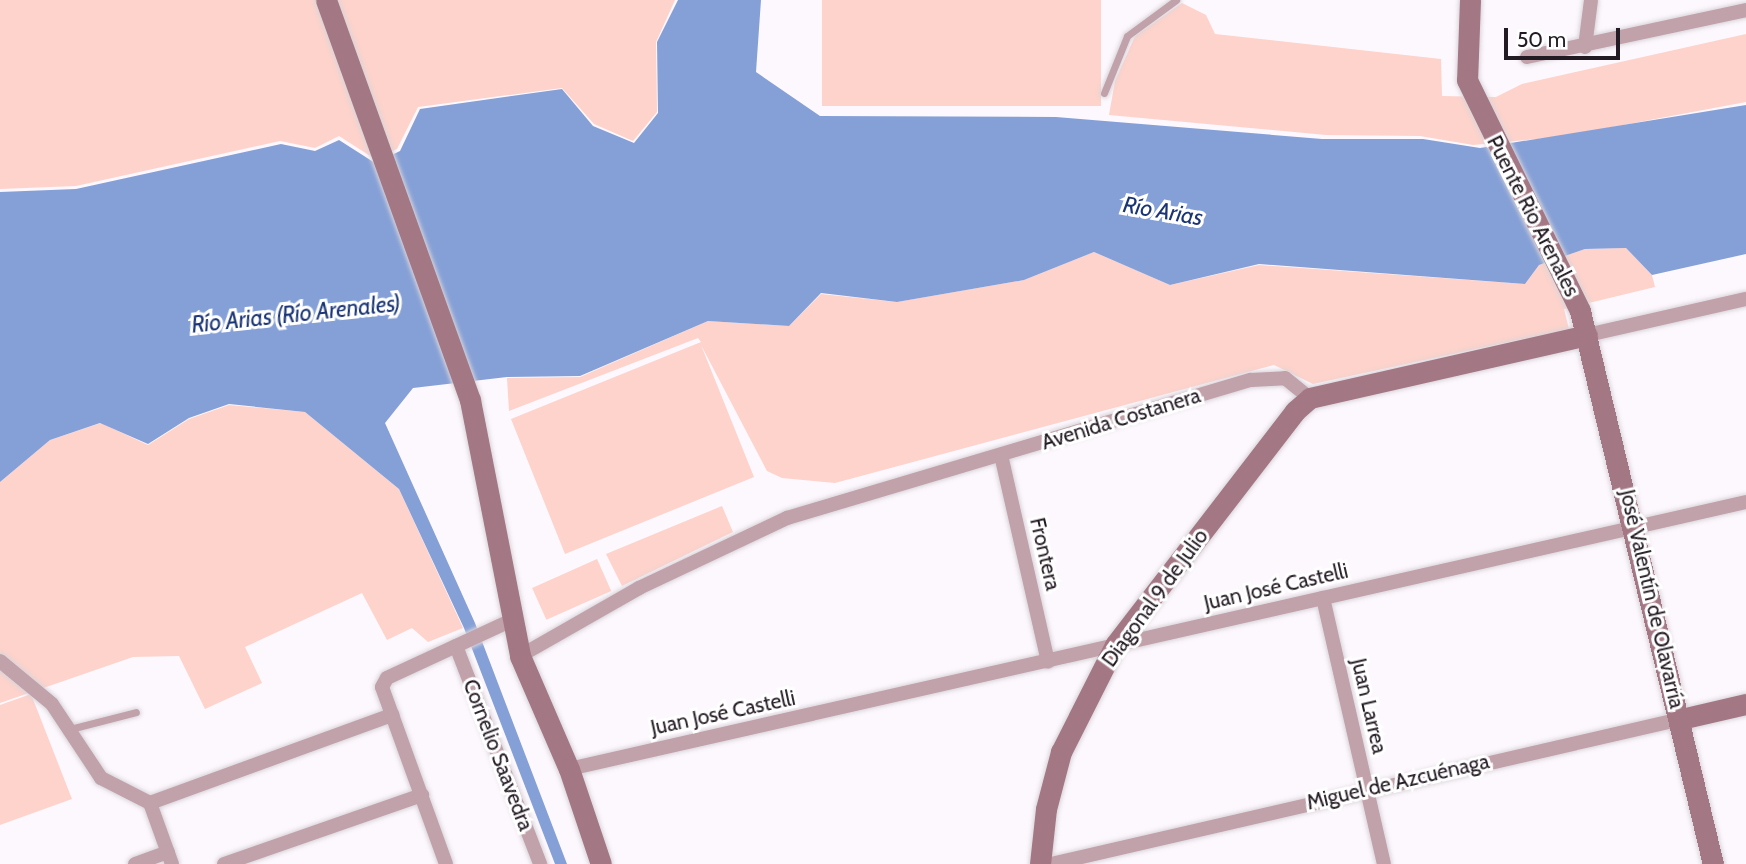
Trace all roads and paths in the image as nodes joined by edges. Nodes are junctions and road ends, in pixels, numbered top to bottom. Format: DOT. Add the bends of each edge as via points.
graph roads {
  1 [pos="326,0"];
  2 [pos="1176,0"];
  3 [pos="1470,0"];
  4 [pos="1591,0"];
  5 [pos="1746,10"];
  6 [pos="1585,47"];
  7 [pos="1527,57"];
  8 [pos="1104,93"];
  9 [pos="1746,299"];
  10 [pos="1587,334"];
  11 [pos="1310,398"];
  12 [pos="1001,455"];
  13 [pos="1746,502"];
  14 [pos="1636,527"];
  15 [pos="1323,598"];
  16 [pos="510,621"];
  17 [pos="1115,645"];
  18 [pos="456,646"];
  19 [pos="520,656"];
  20 [pos="0,661"];
  21 [pos="1048,662"];
  22 [pos="1746,704"];
  23 [pos="136,712"];
  24 [pos="392,715"];
  25 [pos="1681,719"];
  26 [pos="70,729"];
  27 [pos="569,769"];
  28 [pos="1366,788"];
  29 [pos="422,795"];
  30 [pos="150,803"];
  31 [pos="170,858"];
  32 [pos="135,864"];
  33 [pos="224,864"];
  34 [pos="446,864"];
  35 [pos="540,864"];
  36 [pos="601,864"];
  37 [pos="1040,864"];
  38 [pos="1051,864"];
  39 [pos="1384,864"];
  40 [pos="1713,864"];
  1 -- 16 [label="street" via="470,400"];
  2 -- 8 [label="lane" via="1127,36"];
  3 -- 10 [label="street, Puente Rio Arenales" via="1465,55 1473,100 1578,302"];
  4 -- 6 [label="street"];
  5 -- 6 [label="street"];
  6 -- 7 [label="street"];
  9 -- 10 [label="street"];
  10 -- 11 [label="street"];
  10 -- 14 [label="street, José Valentín de Olavarría"];
  11 -- 12 [label="street, Avenida Costanera" via="1285,378 1251,380"];
  11 -- 17 [label="street, Diagonal 9 de Julio"];
  12 -- 19 [label="street, Avenida Costanera" via="788,518 639,588"];
  12 -- 21 [label="street, Frontera"];
  13 -- 14 [label="street, Juan José Castelli"];
  14 -- 15 [label="street, Juan José Castelli"];
  14 -- 25 [label="street, José Valentín de Olavarría"];
  15 -- 17 [label="street, Juan José Castelli"];
  15 -- 28 [label="street, Juan Larrea"];
  16 -- 18 [label="street"];
  16 -- 19 [label="street"];
  17 -- 21 [label="street, Juan José Castelli"];
  17 -- 37 [label="street, Diagonal 9 de Julio" via="1058,761"];
  18 -- 24 [label="street" via="387,678 382,687"];
  18 -- 35 [label="street, Cornelio Saavedra"];
  19 -- 27 [label="street"];
  20 -- 26 [label="street" via="35,686"];
  21 -- 27 [label="street, Juan José Castelli"];
  22 -- 25 [label="street, Miguel de Azcuénaga"];
  23 -- 26 [label="lane"];
  24 -- 29 [label="street"];
  24 -- 30 [label="street"];
  25 -- 28 [label="street, Miguel de Azcuénaga"];
  25 -- 40 [label="street, José Valentín de Olavarría"];
  26 -- 30 [label="street" via="101,778"];
  27 -- 36 [label="street"];
  28 -- 38 [label="street, Miguel de Azcuénaga"];
  28 -- 39 [label="street, Juan Larrea"];
  29 -- 33 [label="street"];
  29 -- 34 [label="street"];
  30 -- 31 [label="street"];
  31 -- 32 [label="street"];
}
